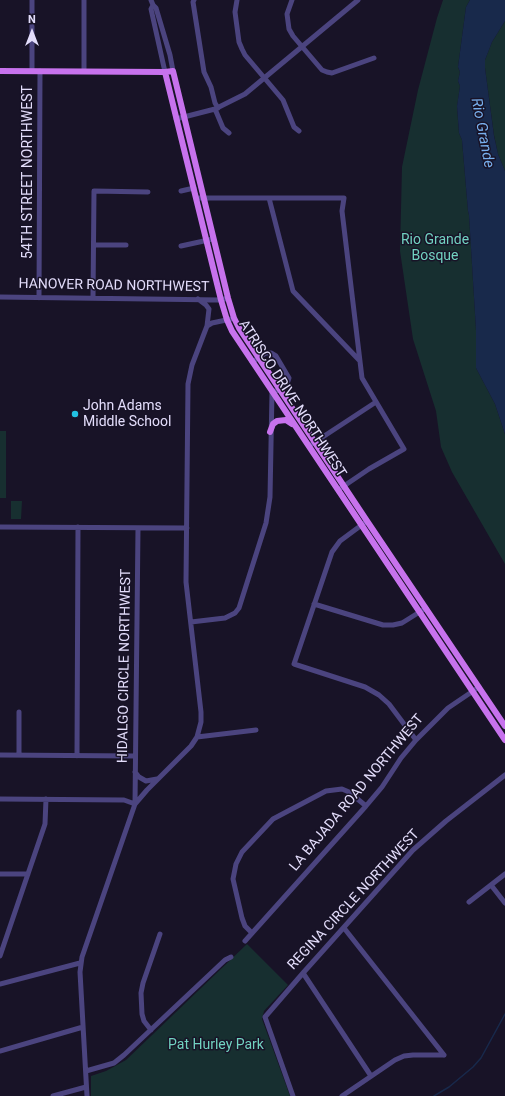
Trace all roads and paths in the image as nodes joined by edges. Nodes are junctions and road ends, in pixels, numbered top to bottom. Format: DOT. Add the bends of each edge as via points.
graph roads {
  1 [pos="32,0"];
  2 [pos="84,0"];
  3 [pos="194,0"];
  4 [pos="237,0"];
  5 [pos="292,0"];
  6 [pos="358,0"];
  7 [pos="152,2"];
  8 [pos="302,46"];
  9 [pos="374,58"];
  10 [pos="0,71"];
  11 [pos="32,71"];
  12 [pos="40,71"];
  13 [pos="84,71"];
  14 [pos="173,71"];
  15 [pos="165,72"];
  16 [pos="263,78"];
  17 [pos="216,108"];
  18 [pos="184,117"];
  19 [pos="176,119"];
  20 [pos="299,131"];
  21 [pos="229,133"];
  22 [pos="194,188"];
  23 [pos="181,191"];
  24 [pos="148,192"];
  25 [pos="196,198"];
  26 [pos="204,198"];
  27 [pos="269,198"];
  28 [pos="214,239"];
  29 [pos="206,240"];
  30 [pos="94,245"];
  31 [pos="126,245"];
  32 [pos="181,246"];
  33 [pos="0,297"];
  34 [pos="39,298"];
  35 [pos="93,298"];
  36 [pos="228,298"];
  37 [pos="198,299"];
  38 [pos="221,300"];
  39 [pos="234,318"];
  40 [pos="227,320"];
  41 [pos="207,326"];
  42 [pos="258,358"];
  43 [pos="359,360"];
  44 [pos="252,362"];
  45 [pos="279,390"];
  46 [pos="272,392"];
  47 [pos="376,402"];
  48 [pos="294,425"];
  49 [pos="270,432"];
  50 [pos="315,442"];
  51 [pos="308,446"];
  52 [pos="344,486"];
  53 [pos="338,490"];
  54 [pos="367,521"];
  55 [pos="361,525"];
  56 [pos="0,527"];
  57 [pos="78,527"];
  58 [pos="138,528"];
  59 [pos="187,528"];
  60 [pos="314,604"];
  61 [pos="426,608"];
  62 [pos="419,612"];
  63 [pos="191,622"];
  64 [pos="479,687"];
  65 [pos="472,691"];
  66 [pos="19,712"];
  67 [pos="505,726"];
  68 [pos="256,730"];
  69 [pos="197,737"];
  70 [pos="416,740"];
  71 [pos="505,740"];
  72 [pos="0,755"];
  73 [pos="19,755"];
  74 [pos="77,756"];
  75 [pos="135,756"];
  76 [pos="135,772"];
  77 [pos="505,775"];
  78 [pos="159,778"];
  79 [pos="0,799"];
  80 [pos="46,799"];
  81 [pos="135,804"];
  82 [pos="366,806"];
  83 [pos="0,874"];
  84 [pos="28,874"];
  85 [pos="505,874"];
  86 [pos="491,885"];
  87 [pos="469,902"];
  88 [pos="505,903"];
  89 [pos="344,928"];
  90 [pos="252,933"];
  91 [pos="160,934"];
  92 [pos="244,941"];
  93 [pos="0,954"];
  94 [pos="231,957"];
  95 [pos="80,963"];
  96 [pos="303,973"];
  97 [pos="0,984"];
  98 [pos="83,1027"];
  99 [pos="151,1030"];
  100 [pos="0,1050"];
  101 [pos="86,1072"];
  102 [pos="371,1076"];
  103 [pos="86,1087"];
  104 [pos="53,1096"];
  105 [pos="87,1096"];
  106 [pos="293,1096"];
  107 [pos="342,1096"];
  1 -- 11 [label="street, 54TH STREET NORTHWEST"];
  2 -- 13 [label="street"];
  3 -- 17 [label="street" via="204,72"];
  4 -- 16 [label="street" via="235,12 239,42 245,55"];
  5 -- 8 [label="street" via="287,14 288,24 293,36"];
  6 -- 8 [label="street"];
  7 -- 14 [label="street, ATRISCO DRIVE NORTHWEST" via="156,8"];
  7 -- 15 [label="street, ATRISCO DRIVE NORTHWEST" via="151,9"];
  8 -- 9 [label="street" via="322,70 332,73"];
  8 -- 16 [label="street"];
  10 -- 11 [label="main road"];
  11 -- 12 [label="main road"];
  12 -- 13 [label="main road"];
  12 -- 34 [label="street, 54TH STREET NORTHWEST"];
  13 -- 15 [label="main road"];
  14 -- 15 [label="main road"];
  14 -- 18 [label="main road, ATRISCO DRIVE NORTHWEST"];
  15 -- 19 [label="main road, ATRISCO DRIVE NORTHWEST"];
  16 -- 17 [label="street" via="245,94"];
  16 -- 20 [label="street" via="282,100 294,127"];
  17 -- 18 [label="street"];
  17 -- 21 [label="street" via="223,128"];
  18 -- 19 [label="street"];
  18 -- 26 [label="main road, ATRISCO DRIVE NORTHWEST"];
  19 -- 22 [label="main road, ATRISCO DRIVE NORTHWEST"];
  22 -- 23 [label="street"];
  22 -- 25 [label="main road, ATRISCO DRIVE NORTHWEST"];
  24 -- 30 [label="street" via="94,191"];
  25 -- 26 [label="street"];
  25 -- 29 [label="main road, ATRISCO DRIVE NORTHWEST"];
  26 -- 27 [label="street"];
  26 -- 28 [label="main road, ATRISCO DRIVE NORTHWEST"];
  27 -- 43 [label="street" via="293,291"];
  27 -- 43 [label="street" via="344,198 342,211"];
  28 -- 29 [label="street"];
  28 -- 36 [label="main road, ATRISCO DRIVE NORTHWEST"];
  29 -- 32 [label="street"];
  29 -- 38 [label="main road, ATRISCO DRIVE NORTHWEST"];
  30 -- 31 [label="street"];
  30 -- 35 [label="street"];
  33 -- 34 [label="street, HANOVER ROAD NORTHWEST"];
  34 -- 35 [label="street, HANOVER ROAD NORTHWEST"];
  35 -- 37 [label="street, HANOVER ROAD NORTHWEST"];
  36 -- 38 [label="street, HANOVER ROAD NORTHWEST"];
  36 -- 39 [label="main road, ATRISCO DRIVE NORTHWEST"];
  37 -- 38 [label="street, HANOVER ROAD NORTHWEST"];
  37 -- 41 [label="street" via="209,309"];
  38 -- 40 [label="main road, ATRISCO DRIVE NORTHWEST"];
  39 -- 40 [label="street"];
  39 -- 42 [label="main road, ATRISCO DRIVE NORTHWEST"];
  40 -- 41 [label="street"];
  40 -- 44 [label="main road, ATRISCO DRIVE NORTHWEST"];
  41 -- 59 [label="street" via="192,365 188,384"];
  42 -- 44 [label="street"];
  42 -- 45 [label="main road, ATRISCO DRIVE NORTHWEST"];
  42 -- 45 [label="street" via="268,352 276,356 289,378 287,384"];
  43 -- 47 [label="street" via="362,378"];
  44 -- 46 [label="main road, ATRISCO DRIVE NORTHWEST"];
  45 -- 46 [label="street"];
  45 -- 50 [label="main road, ATRISCO DRIVE NORTHWEST"];
  46 -- 48 [label="main road, ATRISCO DRIVE NORTHWEST"];
  46 -- 49 [label="street"];
  47 -- 50 [label="street"];
  47 -- 52 [label="street" via="404,449"];
  48 -- 49 [label="main road" via="286,420 280,420 273,424"];
  48 -- 51 [label="main road, ATRISCO DRIVE NORTHWEST"];
  49 -- 63 [label="street" via="269,509 240,605 235,613 225,618"];
  50 -- 51 [label="street"];
  50 -- 52 [label="main road, ATRISCO DRIVE NORTHWEST"];
  51 -- 53 [label="main road, ATRISCO DRIVE NORTHWEST"];
  52 -- 53 [label="street"];
  52 -- 54 [label="main road, ATRISCO DRIVE NORTHWEST"];
  53 -- 55 [label="main road, ATRISCO DRIVE NORTHWEST"];
  54 -- 55 [label="street"];
  54 -- 61 [label="main road, ATRISCO DRIVE NORTHWEST"];
  55 -- 60 [label="street" via="340,541 332,552"];
  55 -- 62 [label="main road, ATRISCO DRIVE NORTHWEST"];
  56 -- 57 [label="street"];
  57 -- 58 [label="street"];
  57 -- 74 [label="street"];
  58 -- 59 [label="street"];
  58 -- 75 [label="street, HIDALGO CIRCLE NORTHWEST"];
  59 -- 63 [label="street" via="186,582"];
  60 -- 62 [label="street" via="393,626"];
  60 -- 70 [label="street" via="294,664 379,694"];
  61 -- 62 [label="street"];
  61 -- 64 [label="main road, ATRISCO DRIVE NORTHWEST"];
  62 -- 65 [label="main road, ATRISCO DRIVE NORTHWEST"];
  63 -- 69 [label="street" via="201,712"];
  64 -- 65 [label="street, LA BAJADA ROAD NORTHWEST"];
  64 -- 67 [label="main road, ATRISCO DRIVE NORTHWEST"];
  65 -- 70 [label="street, LA BAJADA ROAD NORTHWEST" via="448,708"];
  65 -- 71 [label="main road, ATRISCO DRIVE NORTHWEST"];
  66 -- 73 [label="street"];
  68 -- 69 [label="street"];
  69 -- 78 [label="street" via="188,750"];
  70 -- 82 [label="street, LA BAJADA ROAD NORTHWEST"];
  72 -- 73 [label="street"];
  73 -- 74 [label="street"];
  74 -- 75 [label="street"];
  75 -- 76 [label="street, HIDALGO CIRCLE NORTHWEST"];
  76 -- 78 [label="street" via="139,778 146,781"];
  76 -- 81 [label="street, HIDALGO CIRCLE NORTHWEST"];
  77 -- 89 [label="street, REGINA CIRCLE NORTHWEST" via="412,850"];
  78 -- 81 [label="street"];
  79 -- 80 [label="street"];
  80 -- 81 [label="street" via="124,800"];
  80 -- 84 [label="street" via="45,824"];
  81 -- 95 [label="street"];
  82 -- 90 [label="street, LA BAJADA ROAD NORTHWEST"];
  82 -- 90 [label="street" via="342,789 326,791 273,819 242,852 236,864 234,879 242,918"];
  83 -- 84 [label="street"];
  84 -- 93 [label="street"];
  85 -- 86 [label="street"];
  86 -- 87 [label="street"];
  86 -- 88 [label="street"];
  89 -- 96 [label="street, REGINA CIRCLE NORTHWEST"];
  89 -- 102 [label="street" via="444,1055 404,1056"];
  90 -- 92 [label="street, LA BAJADA ROAD NORTHWEST"];
  91 -- 99 [label="street" via="141,993 142,1014"];
  94 -- 99 [label="street"];
  95 -- 97 [label="street"];
  95 -- 98 [label="street"];
  96 -- 102 [label="street"];
  96 -- 106 [label="street, REGINA CIRCLE NORTHWEST" via="265,1017"];
  98 -- 100 [label="street"];
  98 -- 101 [label="street"];
  99 -- 101 [label="street" via="114,1063"];
  101 -- 103 [label="street"];
  102 -- 107 [label="street"];
  103 -- 104 [label="street"];
  103 -- 105 [label="street"];
}
